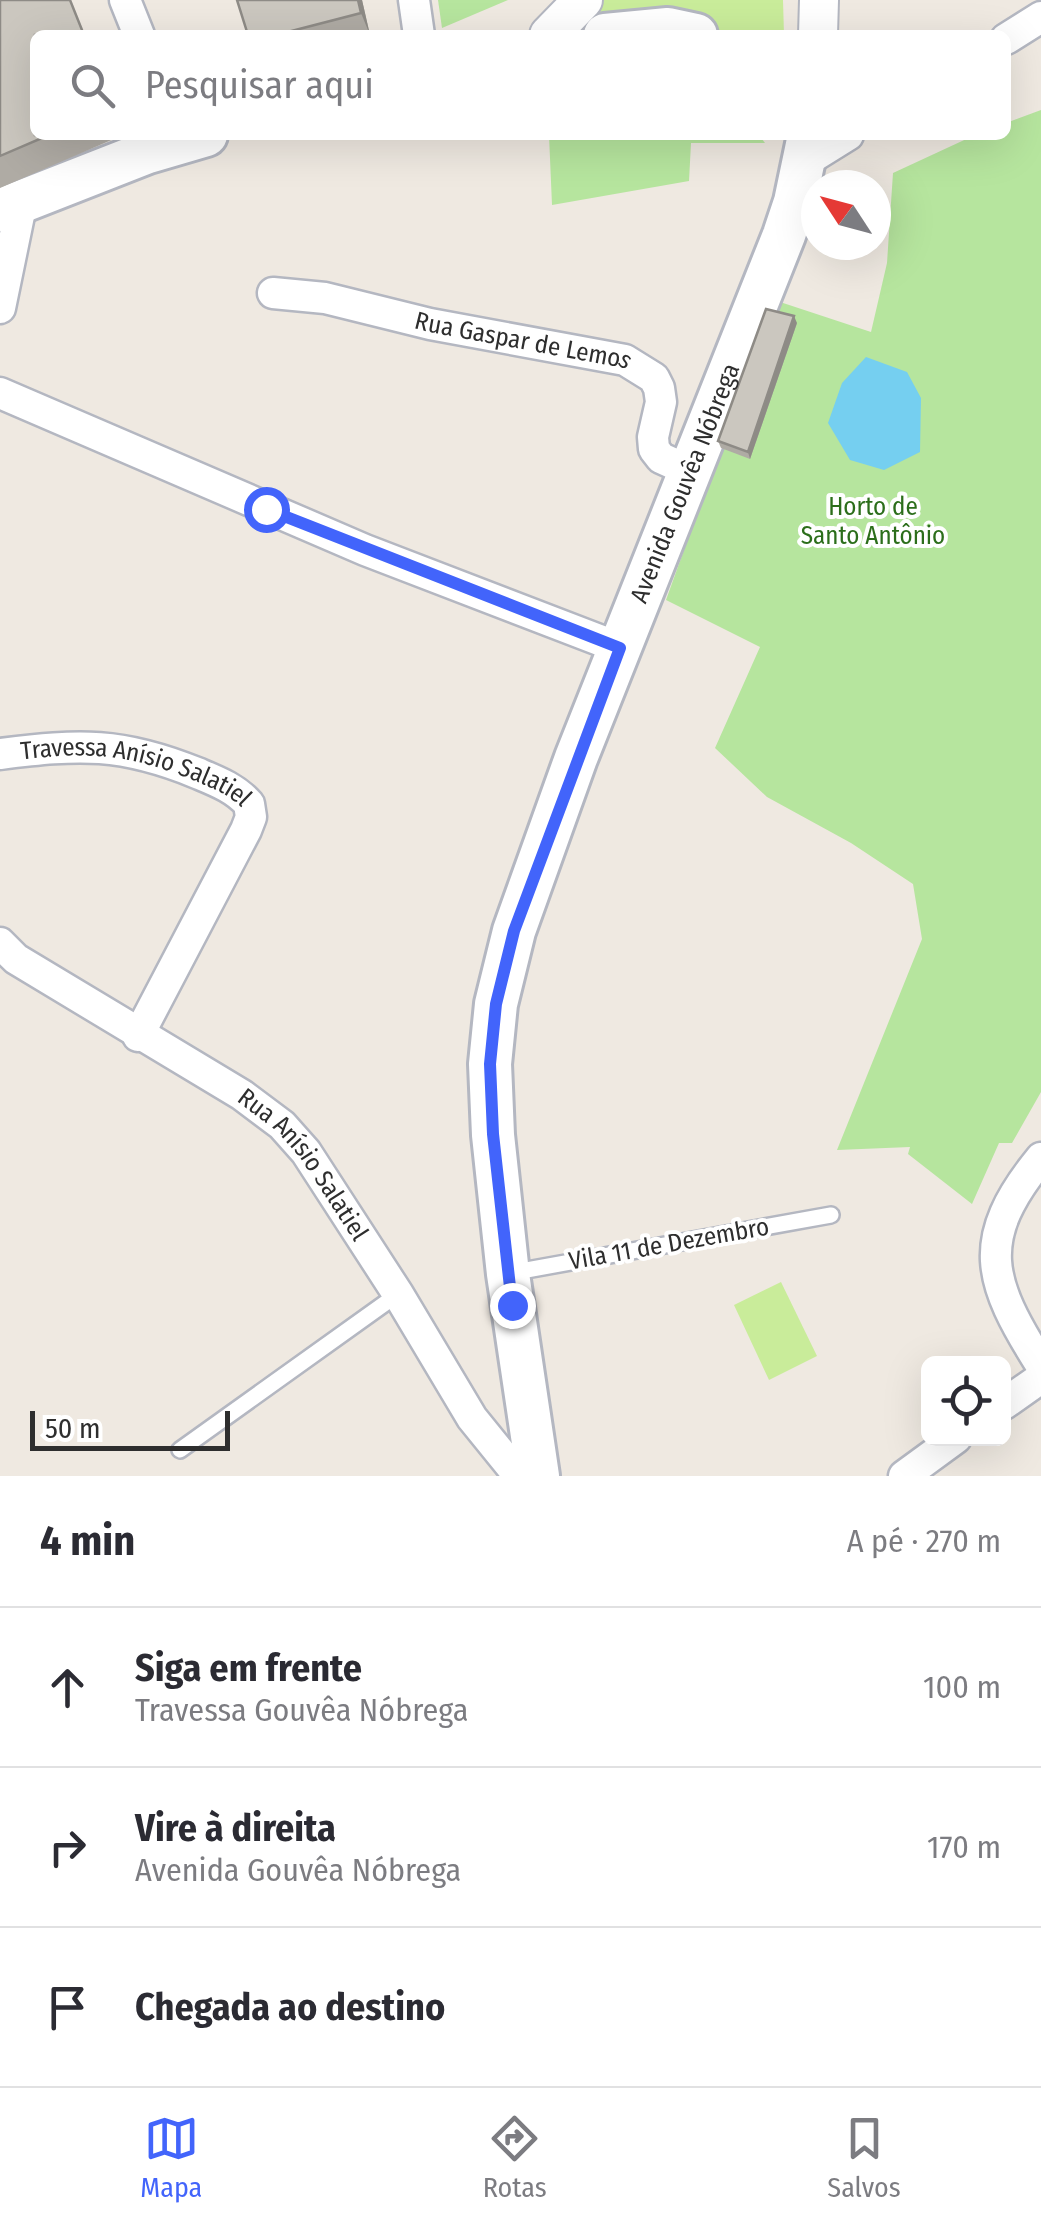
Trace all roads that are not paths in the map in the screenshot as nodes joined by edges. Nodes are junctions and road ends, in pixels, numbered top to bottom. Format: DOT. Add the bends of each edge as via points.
graph roads {
  1 [pos="124,0"];
  2 [pos="414,0"];
  3 [pos="583,0"];
  4 [pos="819,0"];
  5 [pos="1041,17"];
  6 [pos="137,30"];
  7 [pos="418,30"];
  8 [pos="554,30"];
  9 [pos="818,30"];
  10 [pos="1011,36"];
  11 [pos="181,140"];
  12 [pos="833,140"];
  13 [pos="806,149"];
  14 [pos="11,205"];
  15 [pos="273,293"];
  16 [pos="0,308"];
  17 [pos="0,393"];
  18 [pos="692,472"];
  19 [pos="620,648"];
  20 [pos="0,754"];
  21 [pos="0,944"];
  22 [pos="138,1036"];
  23 [pos="1041,1158"];
  24 [pos="831,1215"];
  25 [pos="508,1274"];
  26 [pos="398,1294"];
  27 [pos="1041,1365"];
  28 [pos="1041,1378"];
  29 [pos="1011,1399"];
  30 [pos="945,1446"];
  31 [pos="180,1450"];
  32 [pos="519,1476"];
  33 [pos="538,1476"];
  34 [pos="904,1476"];
  1 -- 6 [label="street"];
  2 -- 7 [label="street"];
  3 -- 8 [label="street"];
  4 -- 9 [label="street"];
  5 -- 10 [label="street"];
  11 -- 14 [label="main road"];
  12 -- 13 [label="street"];
  13 -- 18 [label="main road, Avenida Gouvêa Nóbrega" via="784,235"];
  14 -- 16 [label="street"];
  15 -- 18 [label="street, Rua Gaspar de Lemos" via="625,360 659,388 654,449"];
  17 -- 19 [label="street" via="366,550"];
  18 -- 19 [label="main road, Avenida Gouvêa Nóbrega"];
  19 -- 25 [label="main road, Avenida Gouvêa Nóbrega" via="514,931 496,1004 492,1117"];
  20 -- 22 [label="street, Travessa Anísio Salatiel" via="80,746 150,754 226,786 249,804 246,830"];
  21 -- 22 [label="street, Rua Anísio Salatiel"];
  22 -- 26 [label="street, Rua Anísio Salatiel" via="282,1125"];
  23 -- 27 [label="street" via="1021,1182 994,1246 997,1282"];
  24 -- 25 [label="lane, Vila 11 de Dezembro"];
  25 -- 33 [label="main road, Avenida Gouvêa Nóbrega"];
  26 -- 31 [label="lane"];
  26 -- 32 [label="street, Rua Anísio Salatiel" via="472,1418"];
  28 -- 29 [label="street"];
  30 -- 34 [label="street"];
}
